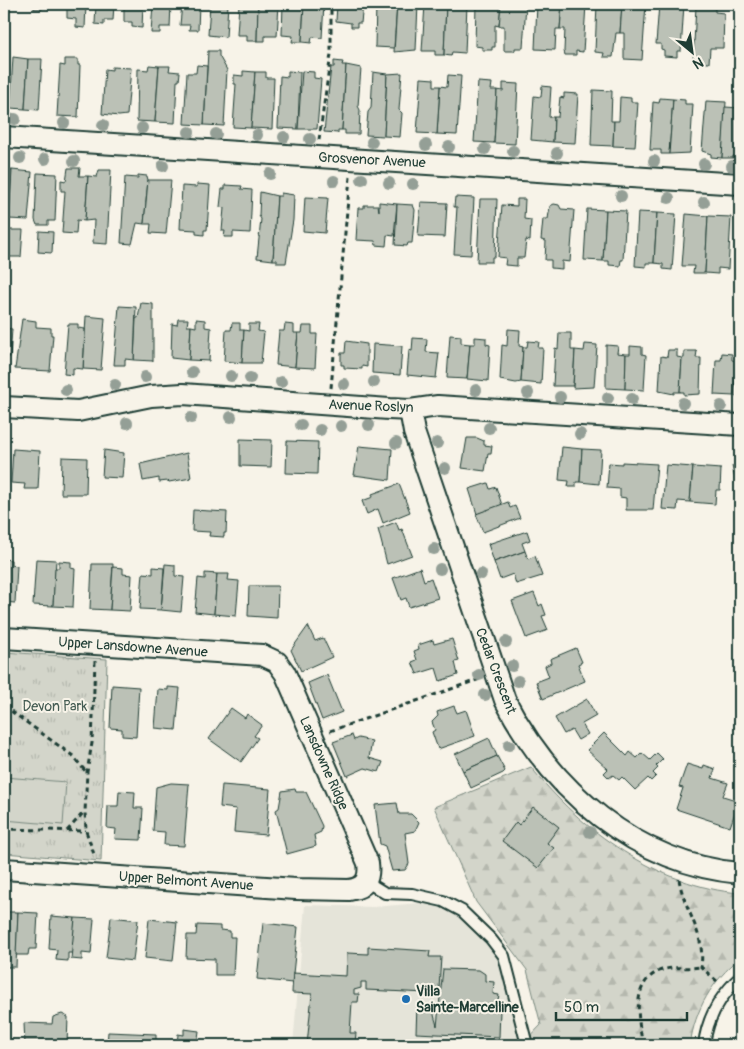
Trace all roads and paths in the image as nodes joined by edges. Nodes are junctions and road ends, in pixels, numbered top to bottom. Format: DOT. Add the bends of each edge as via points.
graph roads {
  1 [pos="331,4"];
  2 [pos="4,137"];
  3 [pos="319,143"];
  4 [pos="350,174"];
  5 [pos="740,184"];
  6 [pos="330,391"];
  7 [pos="4,407"];
  8 [pos="410,410"];
  9 [pos="740,424"];
  10 [pos="4,638"];
  11 [pos="262,655"];
  12 [pos="95,656"];
  13 [pos="486,677"];
  14 [pos="4,706"];
  15 [pos="325,733"];
  16 [pos="87,772"];
  17 [pos="85,812"];
  18 [pos="4,829"];
  19 [pos="67,831"];
  20 [pos="86,831"];
  21 [pos="97,863"];
  22 [pos="687,864"];
  23 [pos="4,869"];
  24 [pos="740,873"];
  25 [pos="367,882"];
  26 [pos="701,967"];
  27 [pos="740,977"];
  28 [pos="727,990"];
  29 [pos="527,1045"];
  30 [pos="643,1045"];
  31 [pos="704,1045"];
  1 -- 3 [label="path" via="331,54"];
  2 -- 5 [label="street, Grosvenor Avenue"];
  4 -- 6 [label="path"];
  7 -- 8 [label="street, Avenue Roslyn" via="78,411 151,396 183,394"];
  8 -- 9 [label="street, Avenue Roslyn" via="438,406"];
  8 -- 22 [label="street, Cedar Crescent" via="414,432 505,700 521,732 561,782 601,818 651,848"];
  10 -- 11 [label="street, Upper Lansdowne Avenue"];
  11 -- 25 [label="street, Lansdowne Ridge" via="277,662 285,673 368,863"];
  12 -- 16 [label="path" via="92,743"];
  13 -- 15 [label="path"];
  14 -- 16 [label="path" via="73,756"];
  16 -- 17 [label="path"];
  17 -- 19 [label="path"];
  17 -- 20 [label="path"];
  18 -- 19 [label="path"];
  19 -- 20 [label="path"];
  20 -- 21 [label="path"];
  22 -- 24 [label="street, Cedar Crescent"];
  22 -- 26 [label="path" via="678,874 681,892 699,933 703,952"];
  23 -- 25 [label="street, Upper Belmont Avenue" via="296,889 349,890 358,889"];
  25 -- 29 [label="lane" via="385,893 412,894 443,901 462,911 491,939 504,956"];
  26 -- 28 [label="path"];
  26 -- 30 [label="path" via="664,969 646,980 640,991 637,1011"];
  27 -- 28 [label="lane"];
  28 -- 31 [label="lane" via="710,1019"];
}
